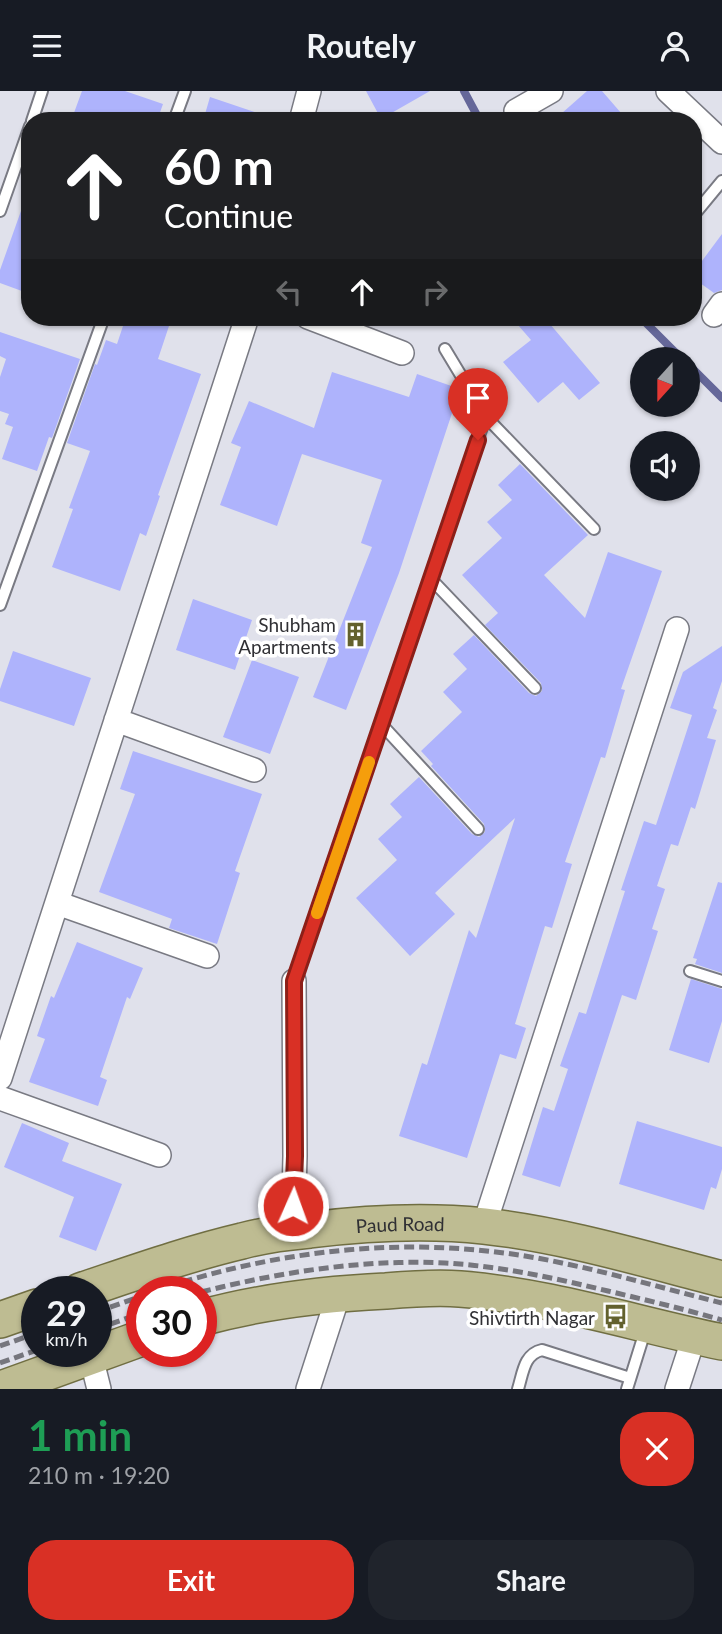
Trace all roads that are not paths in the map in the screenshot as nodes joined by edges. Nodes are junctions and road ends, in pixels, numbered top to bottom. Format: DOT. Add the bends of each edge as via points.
graph roads {
  1 [pos="42,91"];
  2 [pos="185,91"];
  3 [pos="309,91"];
  4 [pos="551,91"];
  5 [pos="676,94"];
  6 [pos="516,111"];
  7 [pos="35,112"];
  8 [pos="177,112"];
  9 [pos="303,112"];
  10 [pos="689,112"];
  11 [pos="702,126"];
  12 [pos="722,142"];
  13 [pos="21,152"];
  14 [pos="722,181"];
  15 [pos="702,205"];
  16 [pos="0,211"];
  17 [pos="101,326"];
  18 [pos="244,326"];
  19 [pos="332,326"];
  20 [pos="445,349"];
  21 [pos="402,353"];
  22 [pos="496,386"];
  23 [pos="486,417"];
  24 [pos="594,529"];
  25 [pos="431,579"];
  26 [pos="0,605"];
  27 [pos="677,628"];
  28 [pos="535,688"];
  29 [pos="116,720"];
  30 [pos="382,725"];
  31 [pos="254,770"];
  32 [pos="478,829"];
  33 [pos="57,903"];
  34 [pos="207,956"];
  35 [pos="690,971"];
  36 [pos="294,981"];
  37 [pos="722,981"];
  38 [pos="0,1077"];
  39 [pos="0,1098"];
  40 [pos="159,1154"];
  41 [pos="484,1226"];
  42 [pos="293,1232"];
  43 [pos="722,1279"];
  44 [pos="112,1280"];
  45 [pos="340,1293"];
  46 [pos="21,1313"];
  47 [pos="217,1314"];
  48 [pos="0,1320"];
  49 [pos="646,1325"];
  50 [pos="708,1339"];
  51 [pos="126,1350"];
  52 [pos="95,1373"];
  53 [pos="629,1383"];
  54 [pos="1,1389"];
  55 [pos="308,1389"];
  56 [pos="517,1389"];
  57 [pos="677,1389"];
  1 -- 7 [label="lane"];
  2 -- 8 [label="lane"];
  3 -- 9 [label="street"];
  4 -- 6 [label="street"];
  5 -- 10 [label="street"];
  11 -- 12 [label="street"];
  13 -- 16 [label="lane"];
  14 -- 15 [label="lane"];
  17 -- 26 [label="lane"];
  18 -- 29 [label="street"];
  19 -- 21 [label="street"];
  20 -- 23 [label="lane"];
  22 -- 23 [label="lane"];
  23 -- 24 [label="lane"];
  23 -- 25 [label="lane"];
  25 -- 28 [label="lane"];
  25 -- 30 [label="lane"];
  27 -- 41 [label="street"];
  29 -- 31 [label="street"];
  29 -- 33 [label="street"];
  30 -- 32 [label="lane"];
  30 -- 36 [label="lane"];
  33 -- 34 [label="street"];
  33 -- 38 [label="street"];
  35 -- 37 [label="lane"];
  36 -- 42 [label="street"];
  39 -- 40 [label="street"];
  41 -- 42 [label="main road, Paud Road" via="398,1223"];
  41 -- 43 [label="main road, Paud Road" via="566,1240"];
  42 -- 44 [label="main road, Paud Road" via="187,1255"];
  45 -- 47 [label="main road"];
  45 -- 49 [label="main road" via="459,1289 568,1306"];
  45 -- 55 [label="street"];
  46 -- 48 [label="main road"];
  49 -- 50 [label="main road"];
  49 -- 53 [label="lane"];
  50 -- 57 [label="street"];
  51 -- 52 [label="main road"];
  52 -- 54 [label="main road"];
  53 -- 56 [label="lane" via="542,1350 528,1358"];
}
